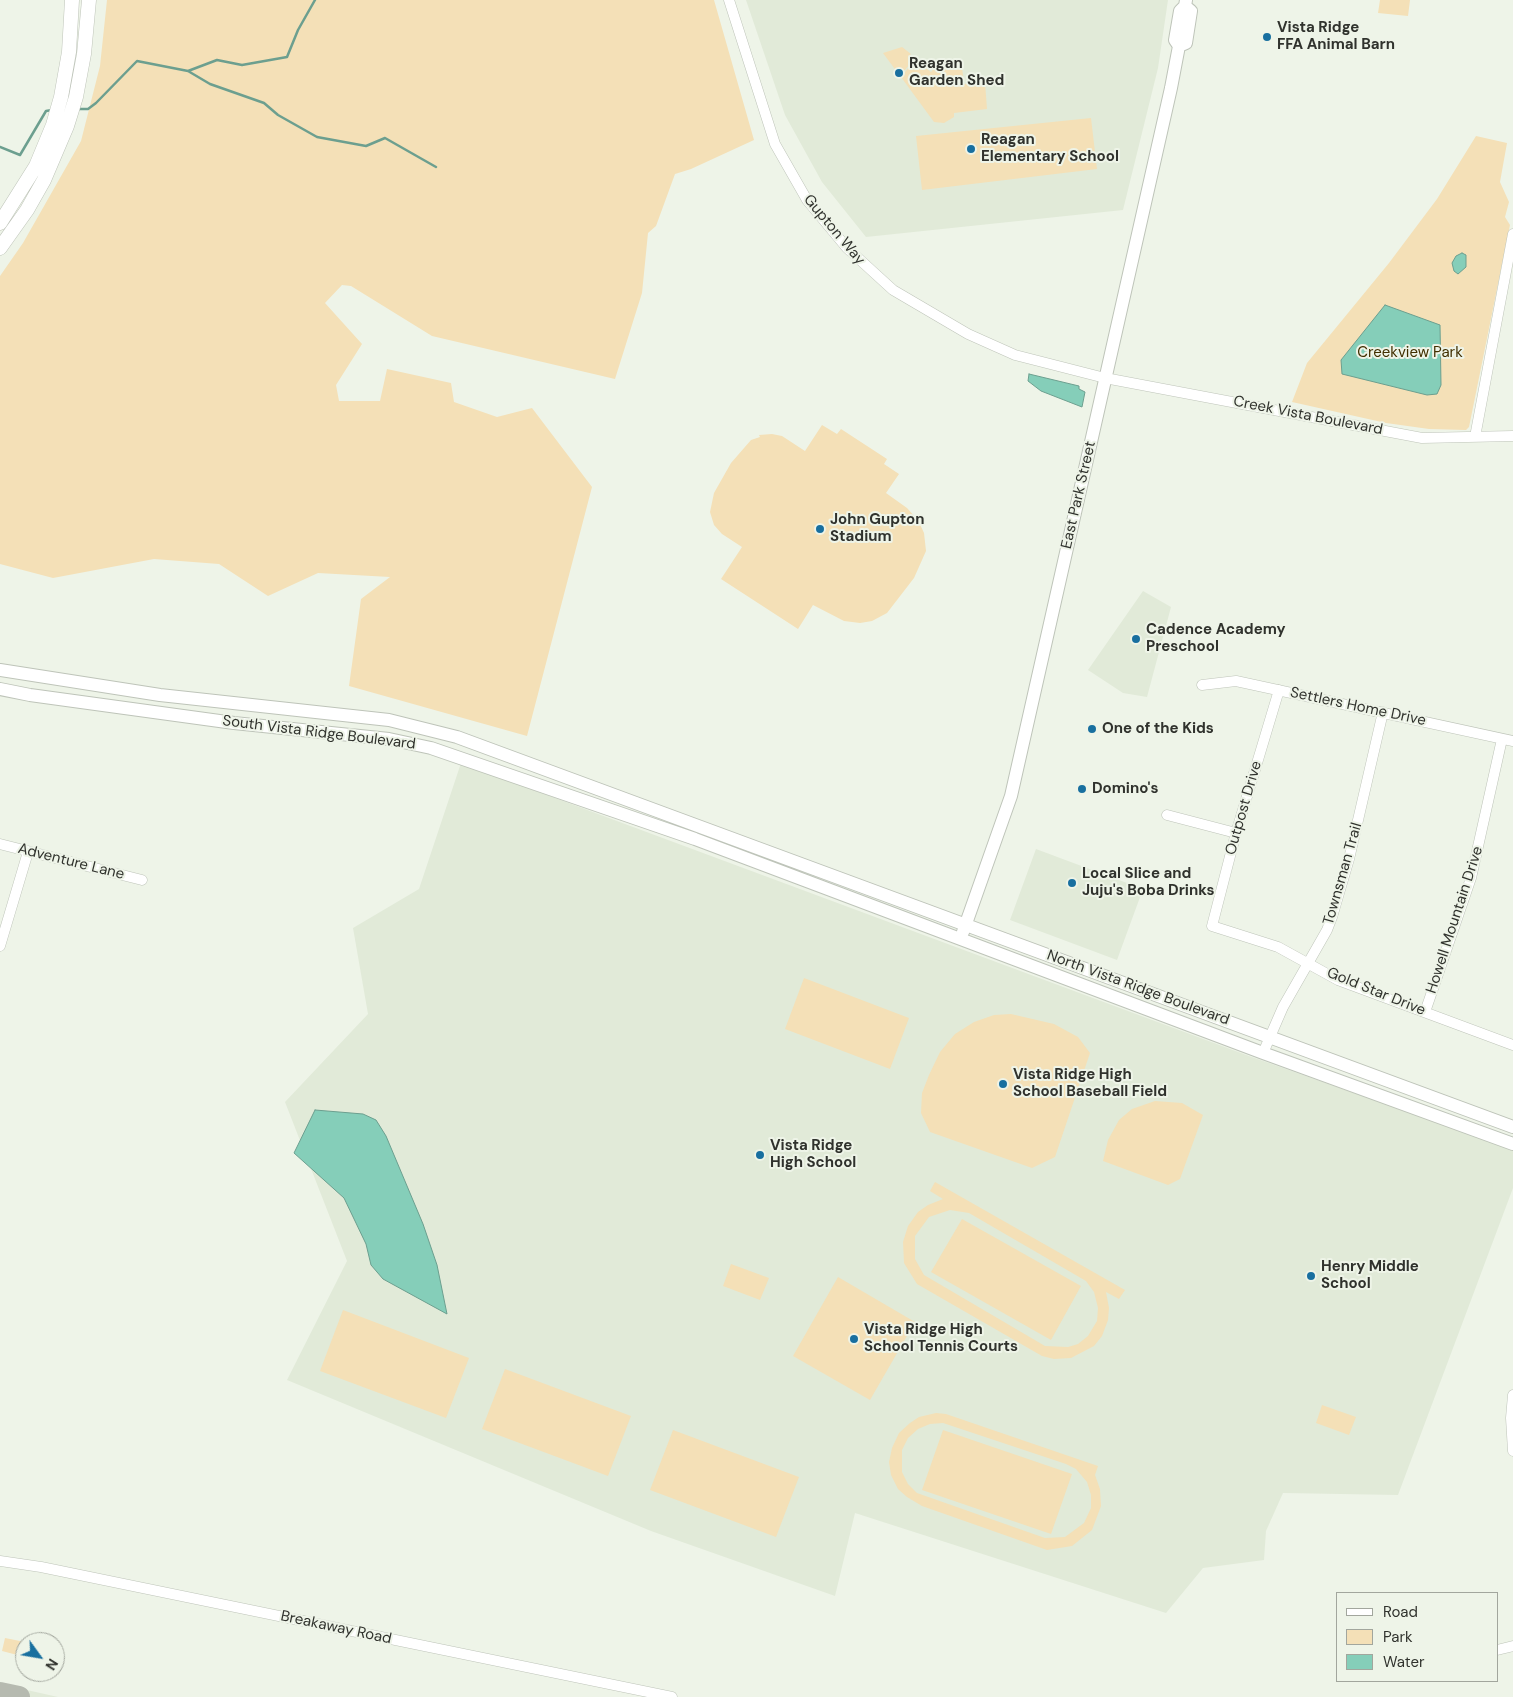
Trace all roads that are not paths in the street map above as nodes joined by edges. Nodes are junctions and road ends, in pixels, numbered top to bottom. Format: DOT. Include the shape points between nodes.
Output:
graph roads {
  1 [pos="72,0"];
  2 [pos="90,0"];
  3 [pos="729,0"];
  4 [pos="1186,3"];
  5 [pos="0,223"];
  6 [pos="1513,234"];
  7 [pos="0,248"];
  8 [pos="1105,378"];
  9 [pos="1513,436"];
  10 [pos="1474,437"];
  11 [pos="0,670"];
  12 [pos="1202,685"];
  13 [pos="0,689"];
  14 [pos="1279,690"];
  15 [pos="1383,712"];
  16 [pos="1502,739"];
  17 [pos="1513,741"];
  18 [pos="1166,815"];
  19 [pos="1236,833"];
  20 [pos="0,844"];
  21 [pos="764,850"];
  22 [pos="28,852"];
  23 [pos="769,868"];
  24 [pos="142,880"];
  25 [pos="966,925"];
  26 [pos="1212,926"];
  27 [pos="960,939"];
  28 [pos="0,946"];
  29 [pos="1308,962"];
  30 [pos="1425,1012"];
  31 [pos="1270,1037"];
  32 [pos="1513,1044"];
  33 [pos="1263,1053"];
  34 [pos="1512,1125"];
  35 [pos="1510,1142"];
  36 [pos="1513,1395"];
  37 [pos="1513,1451"];
  38 [pos="0,1561"];
  39 [pos="1513,1646"];
  40 [pos="1498,1650"];
  41 [pos="672,1697"];
  1 -- 5 [label="main road" via="69,52 53,125 36,166"];
  2 -- 7 [label="main road" via="79,83 66,126 37,191"];
  3 -- 8 [label="street, Gupton Way" via="775,144 807,200 846,248 893,290 968,334 1014,355"];
  4 -- 8 [label="street, East Park Street" via="1180,11 1175,40 1178,46"];
  6 -- 10 [label="street"];
  8 -- 10 [label="street, Creek Vista Boulevard" via="1422,438"];
  8 -- 25 [label="street, East Park Street" via="1011,796"];
  9 -- 10 [label="street, Creek Vista Boulevard"];
  11 -- 21 [label="street, South Vista Ridge Boulevard" via="160,695 389,720 432,729"];
  12 -- 14 [label="street, Settlers Home Drive" via="1236,681"];
  13 -- 23 [label="street, South Vista Ridge Boulevard" via="234,723 389,739 431,748"];
  14 -- 15 [label="street, Settlers Home Drive"];
  14 -- 19 [label="street, Outpost Drive"];
  15 -- 16 [label="street, Settlers Home Drive"];
  15 -- 29 [label="street, Townsman Trail" via="1350,859 1327,930"];
  16 -- 17 [label="street, Settlers Home Drive"];
  16 -- 30 [label="street, Howell Mountain Drive" via="1471,878"];
  18 -- 19 [label="street"];
  19 -- 26 [label="street, Outpost Drive"];
  20 -- 22 [label="street, Adventure Lane"];
  21 -- 25 [label="street, North Vista Ridge Boulevard"];
  22 -- 24 [label="street, Adventure Lane"];
  22 -- 28 [label="street"];
  23 -- 27 [label="street, North Vista Ridge Boulevard"];
  25 -- 27 [label="street, East Park Street"];
  25 -- 31 [label="street, North Vista Ridge Boulevard"];
  26 -- 29 [label="street, Gold Star Drive" via="1278,947"];
  27 -- 33 [label="street, North Vista Ridge Boulevard"];
  29 -- 30 [label="street, Gold Star Drive" via="1338,980"];
  29 -- 31 [label="street, Townsman Trail"];
  30 -- 32 [label="street, Gold Star Drive"];
  31 -- 33 [label="street, Townsman Trail"];
  31 -- 34 [label="street, North Vista Ridge Boulevard"];
  33 -- 35 [label="street, North Vista Ridge Boulevard"];
  34 -- 35 [label="street"];
  36 -- 37 [label="street"];
  38 -- 41 [label="street, Breakaway Road"];
  39 -- 40 [label="street"];
}
